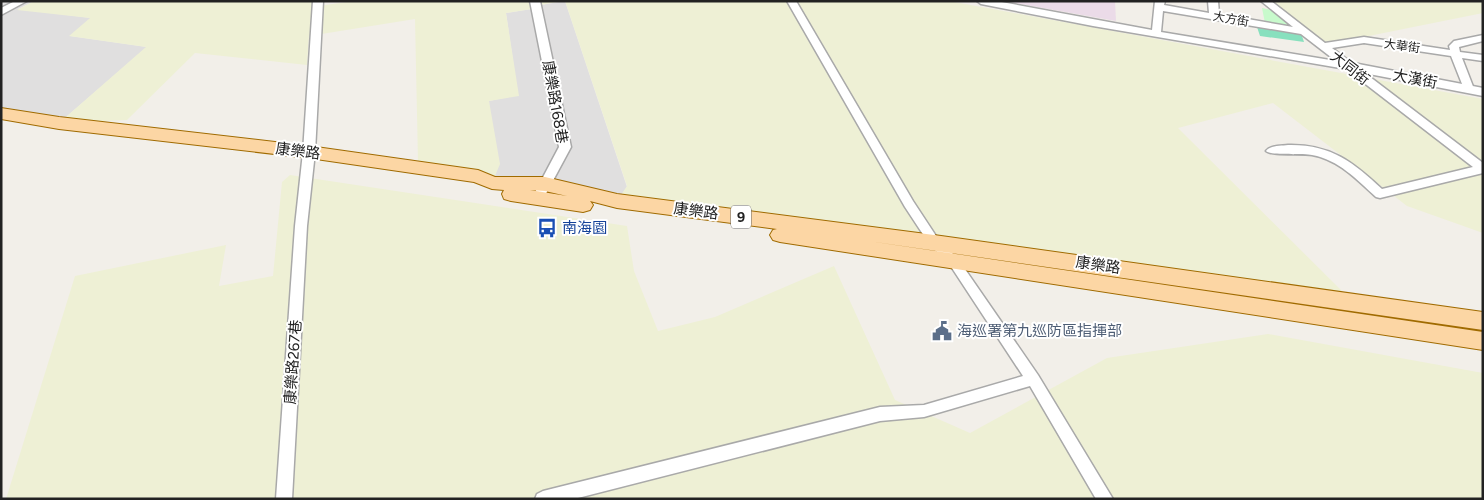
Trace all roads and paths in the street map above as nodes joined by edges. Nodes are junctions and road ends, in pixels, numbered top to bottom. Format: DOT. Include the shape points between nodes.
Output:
graph roads {
  1 [pos="23,1"];
  2 [pos="318,1"];
  3 [pos="535,1"];
  4 [pos="791,1"];
  5 [pos="981,1"];
  6 [pos="1213,1"];
  7 [pos="1265,1"];
  8 [pos="1160,4"];
  9 [pos="1,12"];
  10 [pos="1214,16"];
  11 [pos="1302,31"];
  12 [pos="1156,34"];
  13 [pos="1483,38"];
  14 [pos="1322,46"];
  15 [pos="1455,53"];
  16 [pos="1483,58"];
  17 [pos="1348,66"];
  18 [pos="1476,90"];
  19 [pos="1,113"];
  20 [pos="1,122"];
  21 [pos="1272,151"];
  22 [pos="308,158"];
  23 [pos="1483,169"];
  24 [pos="542,191"];
  25 [pos="934,242"];
  26 [pos="954,262"];
  27 [pos="1372,314"];
  28 [pos="1483,321"];
  29 [pos="1483,341"];
  30 [pos="1033,379"];
  31 [pos="284,499"];
  32 [pos="543,499"];
  33 [pos="1105,499"];
  1 -- 9 [label="street"];
  2 -- 22 [label="street, 康樂路267巷"];
  3 -- 24 [label="street, 康樂路168巷" via="566,147"];
  4 -- 25 [label="street"];
  5 -- 12 [label="street"];
  6 -- 10 [label="street"];
  7 -- 11 [label="street, 大同街"];
  8 -- 10 [label="street, 大方街"];
  8 -- 12 [label="street"];
  10 -- 11 [label="street, 大方街"];
  11 -- 14 [label="street, 大同街"];
  12 -- 17 [label="street"];
  13 -- 15 [label="street" via="1457,43"];
  14 -- 15 [label="street, 大華街" via="1364,40"];
  14 -- 17 [label="street, 大同街"];
  15 -- 16 [label="street, 大華街"];
  15 -- 18 [label="street"];
  17 -- 18 [label="street, 大漢街"];
  17 -- 23 [label="street, 大同街"];
  19 -- 22 [label="main road, 康樂路 / 9"];
  20 -- 22 [label="main road, 康樂路 / 9"];
  21 -- 23 [label="street" via="1286,148 1312,150 1347,165 1380,194"];
  22 -- 24 [label="main road, 康樂路 / 9"];
  22 -- 31 [label="street, 康樂路267巷"];
  24 -- 25 [label="main road, 康樂路 / 9"];
  24 -- 26 [label="main road, 康樂路 / 9"];
  25 -- 26 [label="street"];
  25 -- 27 [label="main road, 康樂路 / 9"];
  26 -- 27 [label="main road, 康樂路 / 9"];
  26 -- 30 [label="street"];
  27 -- 28 [label="main road, 康樂路 / 9"];
  27 -- 29 [label="main road, 康樂路 / 9"];
  30 -- 32 [label="street" via="924,411 880,414"];
  30 -- 33 [label="street"];
}
